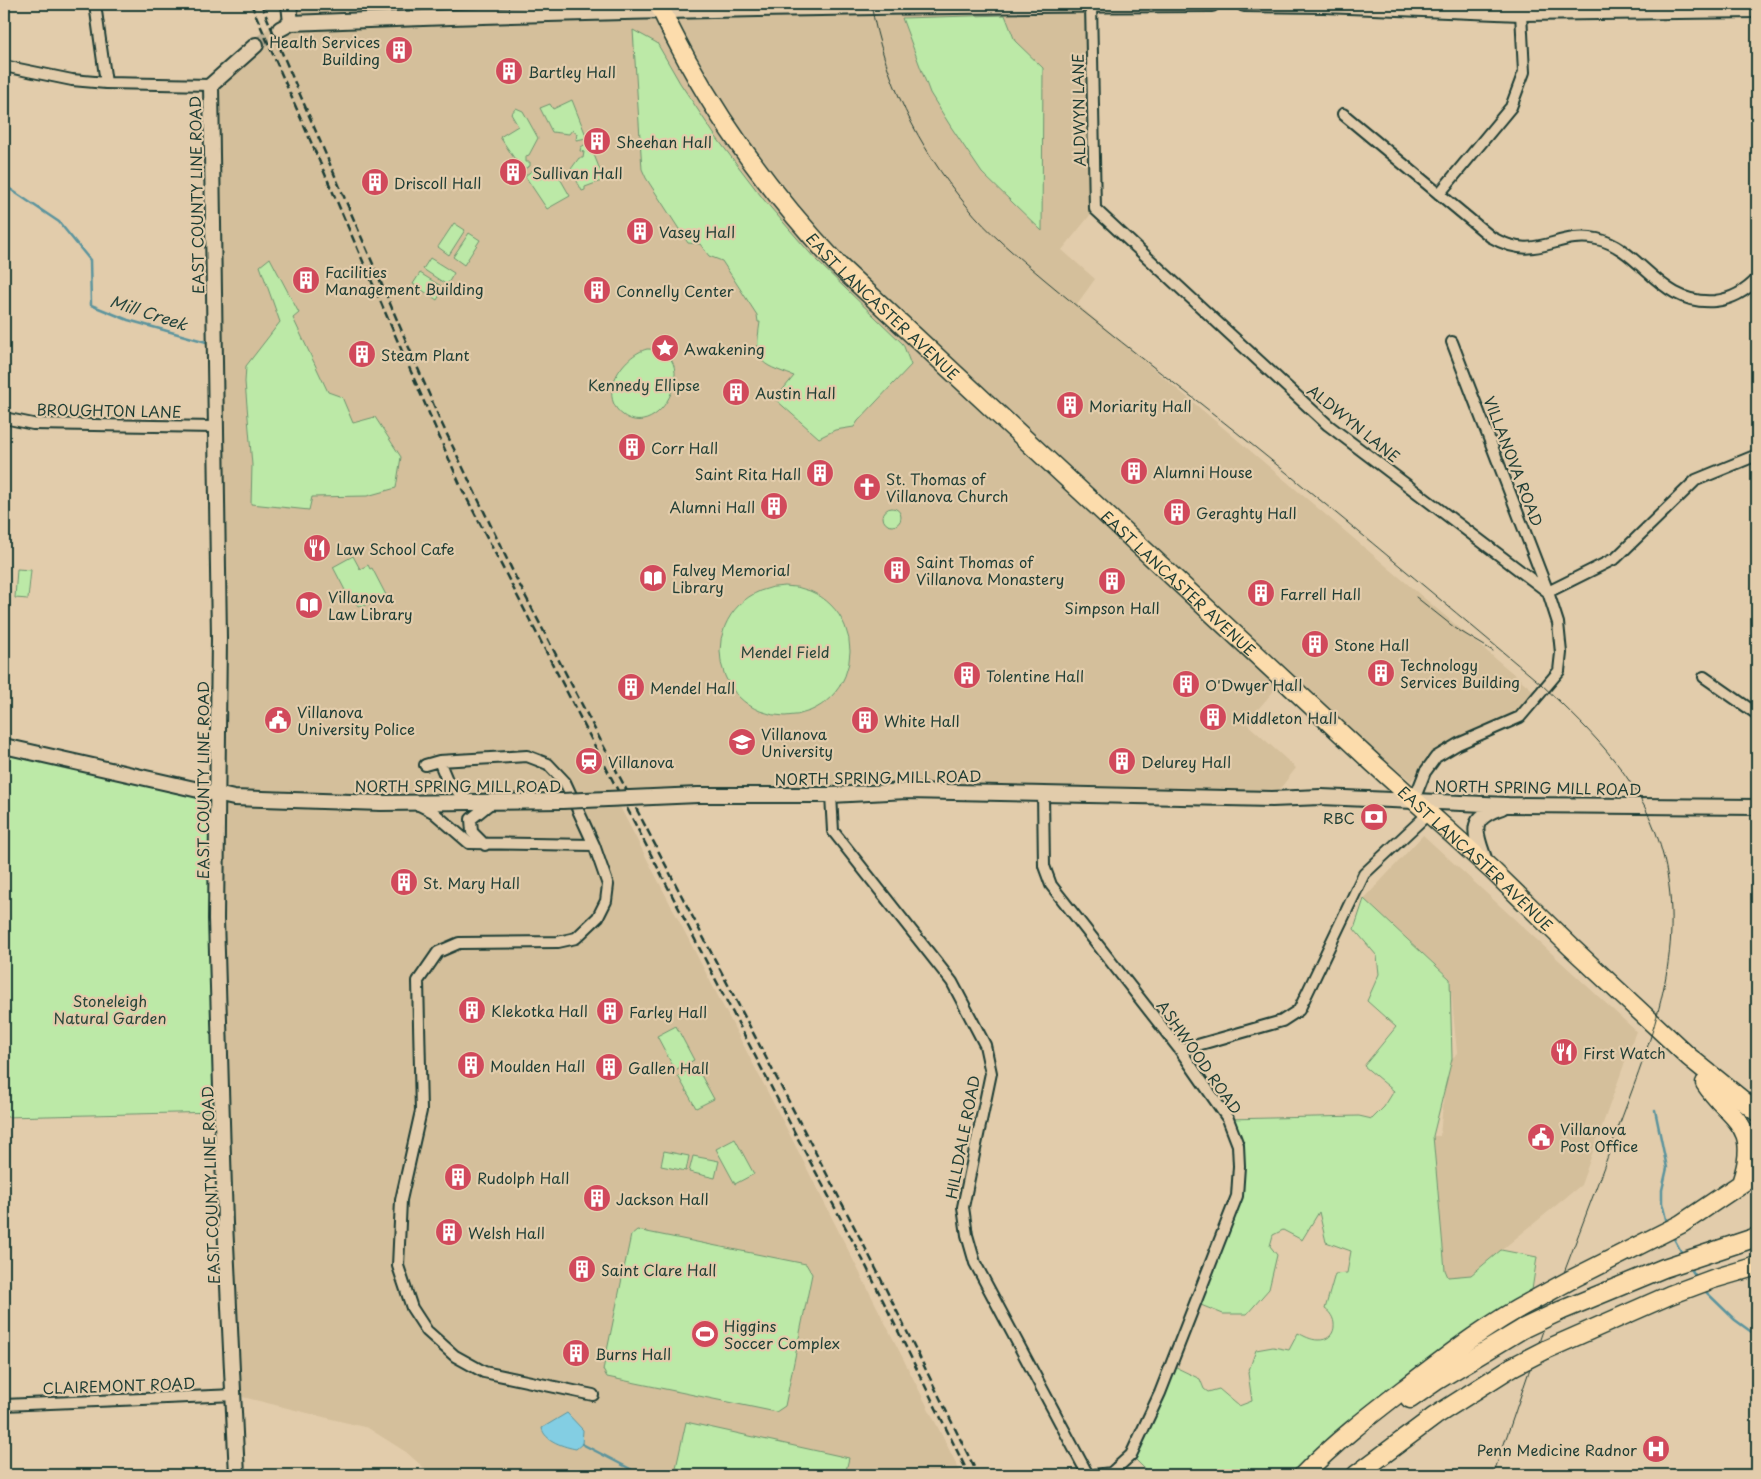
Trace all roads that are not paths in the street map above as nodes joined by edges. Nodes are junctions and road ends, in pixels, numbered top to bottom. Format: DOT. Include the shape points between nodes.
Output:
graph roads {
  1 [pos="95,4"];
  2 [pos="289,4"];
  3 [pos="1091,4"];
  4 [pos="1212,4"];
  5 [pos="1244,4"];
  6 [pos="1324,4"];
  7 [pos="660,8"];
  8 [pos="1757,10"];
  9 [pos="1521,13"];
  10 [pos="256,45"];
  11 [pos="4,66"];
  12 [pos="106,83"];
  13 [pos="211,84"];
  14 [pos="1343,114"];
  15 [pos="1439,194"];
  16 [pos="1757,279"];
  17 [pos="1452,342"];
  18 [pos="4,418"];
  19 [pos="215,427"];
  20 [pos="1757,455"];
  21 [pos="1548,592"];
  22 [pos="1704,678"];
  23 [pos="1757,714"];
  24 [pos="4,746"];
  25 [pos="439,761"];
  26 [pos="425,765"];
  27 [pos="1043,793"];
  28 [pos="830,795"];
  29 [pos="218,796"];
  30 [pos="1414,800"];
  31 [pos="468,802"];
  32 [pos="492,802"];
  33 [pos="409,803"];
  34 [pos="1508,805"];
  35 [pos="1757,807"];
  36 [pos="1429,813"];
  37 [pos="485,845"];
  38 [pos="594,846"];
  39 [pos="1486,864"];
  40 [pos="1180,1050"];
  41 [pos="1689,1057"];
  42 [pos="1757,1112"];
  43 [pos="1757,1173"];
  44 [pos="1737,1186"];
  45 [pos="1757,1237"];
  46 [pos="1757,1266"];
  47 [pos="1757,1276"];
  48 [pos="1709,1281"];
  49 [pos="593,1395"];
  50 [pos="235,1396"];
  51 [pos="4,1405"];
  52 [pos="237,1475"];
  53 [pos="1088,1475"];
  54 [pos="1094,1475"];
  55 [pos="1303,1475"];
  56 [pos="1308,1475"];
  57 [pos="1356,1475"];
  1 -- 12 [label="street"];
  2 -- 7 [label="street" via="286,26"];
  3 -- 4 [label="street"];
  3 -- 7 [label="street"];
  3 -- 21 [label="street, ALDWYN LANE" via="1095,209 1328,425"];
  5 -- 6 [label="street"];
  6 -- 9 [label="street"];
  7 -- 30 [label="highway, EAST LANCASTER AVENUE" via="704,90 748,159 838,265"];
  8 -- 9 [label="street"];
  9 -- 15 [label="street" via="1524,72 1511,107"];
  10 -- 13 [label="street"];
  11 -- 12 [label="street" via="72,80"];
  12 -- 13 [label="street"];
  13 -- 19 [label="street, EAST COUNTY LINE ROAD"];
  14 -- 15 [label="street"];
  15 -- 16 [label="street" via="1500,242 1527,249 1579,238 1597,239 1619,249 1668,289 1691,300 1712,301 1733,296"];
  17 -- 21 [label="street, VILLANOVA ROAD"];
  18 -- 19 [label="street, BROUGHTON LANE" via="32,424"];
  19 -- 29 [label="street, EAST COUNTY LINE ROAD"];
  20 -- 21 [label="street" via="1696,480 1616,558"];
  21 -- 30 [label="street" via="1558,623 1559,671 1520,717 1436,757 1425,772"];
  22 -- 23 [label="street"];
  24 -- 29 [label="street, NORTH SPRING MILL ROAD"];
  25 -- 26 [label="street"];
  25 -- 31 [label="street" via="447,780"];
  25 -- 38 [label="street" via="527,756 548,764 566,782"];
  27 -- 28 [label="street, NORTH SPRING MILL ROAD" via="907,791"];
  27 -- 30 [label="street, NORTH SPRING MILL ROAD"];
  27 -- 40 [label="street, ASHWOOD ROAD" via="1044,866 1051,885"];
  28 -- 32 [label="street, NORTH SPRING MILL ROAD, bridge" via="698,795"];
  28 -- 53 [label="street, HILLDALE ROAD" via="833,831 952,982 986,1045 991,1073 963,1207 967,1235 975,1262"];
  29 -- 33 [label="street, NORTH SPRING MILL ROAD"];
  29 -- 50 [label="street, EAST COUNTY LINE ROAD" via="216,919"];
  30 -- 34 [label="street, NORTH SPRING MILL ROAD"];
  30 -- 36 [label="highway, EAST LANCASTER AVENUE"];
  31 -- 32 [label="street, NORTH SPRING MILL ROAD"];
  31 -- 33 [label="street, NORTH SPRING MILL ROAD"];
  32 -- 37 [label="street" via="471,819 472,832"];
  33 -- 37 [label="street" via="433,812 469,843"];
  34 -- 35 [label="street, NORTH SPRING MILL ROAD"];
  34 -- 39 [label="street" via="1483,814 1477,826"];
  36 -- 39 [label="highway, EAST LANCASTER AVENUE"];
  36 -- 40 [label="street" via="1364,874 1299,1010 1282,1021"];
  37 -- 38 [label="street"];
  38 -- 49 [label="street" via="608,885 606,901 598,918 576,938 558,942 459,943 438,952 418,981 421,1111 401,1200 398,1266 412,1308 427,1331 455,1356 484,1372"];
  39 -- 41 [label="highway, EAST LANCASTER AVENUE"];
  40 -- 54 [label="street, ASHWOOD ROAD" via="1228,1119 1238,1145 1237,1196 1160,1393 1130,1455 1110,1473"];
  41 -- 42 [label="highway, EAST LANCASTER AVENUE"];
  41 -- 44 [label="highway" via="1708,1088 1748,1122 1754,1132 1754,1161"];
  43 -- 44 [label="highway"];
  44 -- 55 [label="highway, bridge" via="1681,1224 1488,1325 1351,1431"];
  45 -- 56 [label="highway, bridge" via="1664,1268 1524,1328 1436,1381"];
  46 -- 48 [label="highway"];
  47 -- 48 [label="highway"];
  48 -- 57 [label="highway, bridge" via="1670,1295 1512,1367 1435,1416"];
  50 -- 51 [label="street, CLAIREMONT ROAD"];
  50 -- 52 [label="street, EAST COUNTY LINE ROAD"];
}
